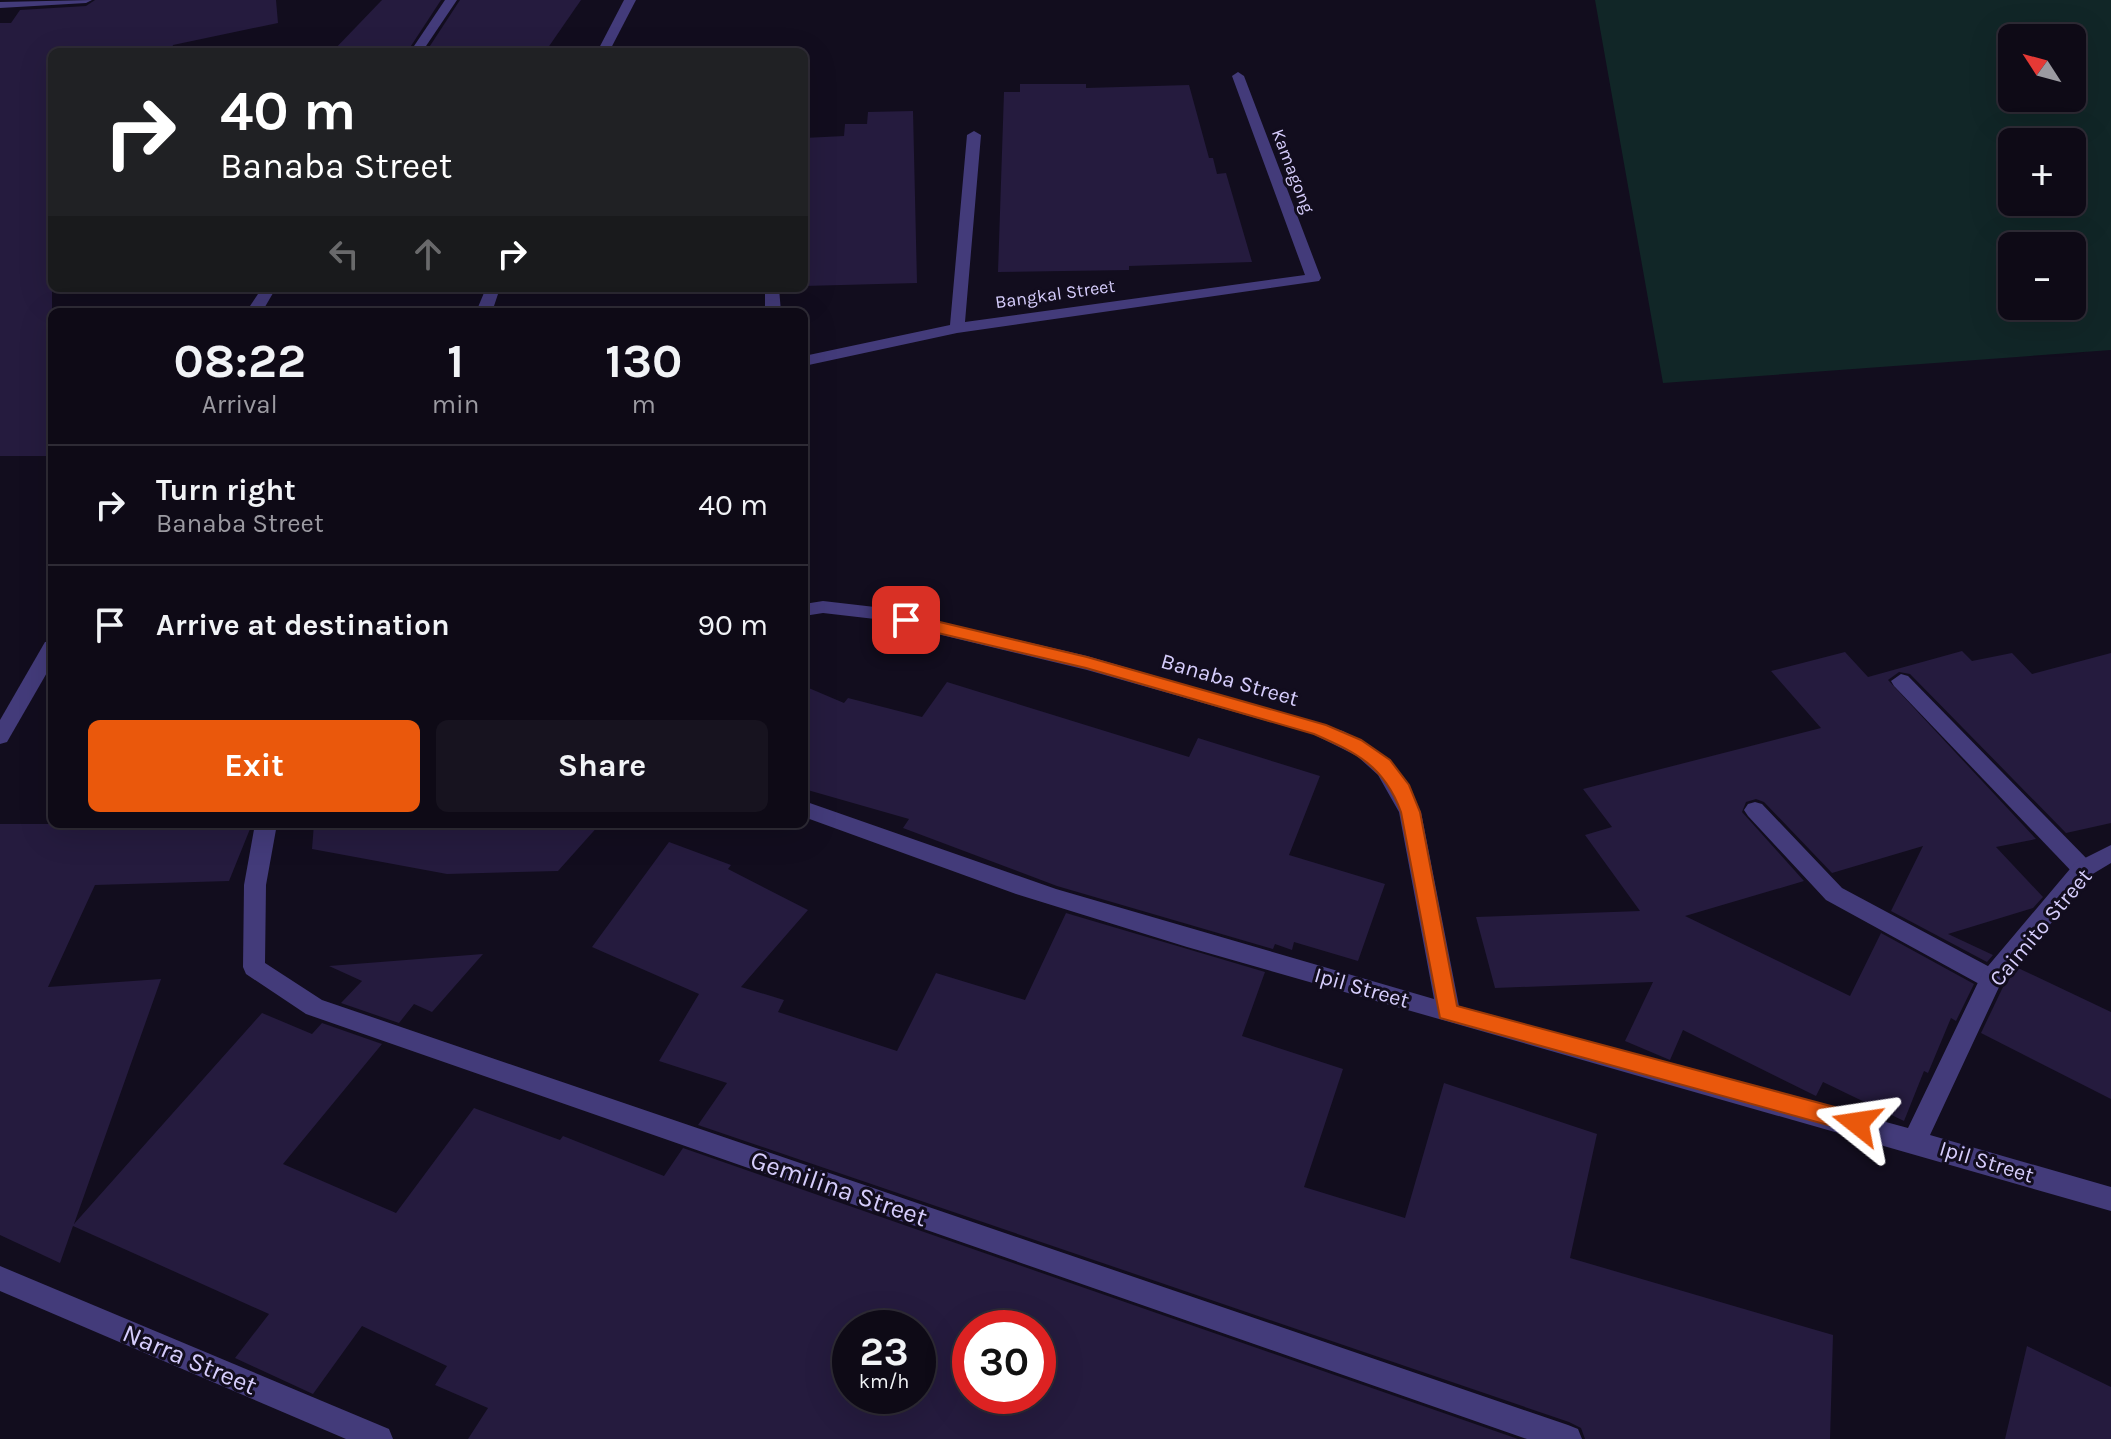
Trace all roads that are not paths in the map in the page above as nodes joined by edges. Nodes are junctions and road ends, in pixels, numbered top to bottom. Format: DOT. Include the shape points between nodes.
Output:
graph roads {
  1 [pos="86,0"];
  2 [pos="451,0"];
  3 [pos="630,0"];
  4 [pos="0,5"];
  5 [pos="419,48"];
  6 [pos="605,48"];
  7 [pos="1238,76"];
  8 [pos="974,135"];
  9 [pos="1314,278"];
  10 [pos="957,328"];
  11 [pos="808,360"];
  12 [pos="808,609"];
  13 [pos="45,672"];
  14 [pos="1901,681"];
  15 [pos="0,737"];
  16 [pos="808,810"];
  17 [pos="1755,810"];
  18 [pos="265,828"];
  19 [pos="2111,853"];
  20 [pos="2083,869"];
  21 [pos="1991,979"];
  22 [pos="1448,1012"];
  23 [pos="1915,1139"];
  24 [pos="2111,1199"];
  25 [pos="0,1278"];
  26 [pos="379,1439"];
  27 [pos="1568,1439"];
  1 -- 4 [label="street"];
  2 -- 5 [label="street"];
  3 -- 6 [label="street"];
  7 -- 9 [label="street, Kamagong"];
  8 -- 10 [label="street"];
  9 -- 10 [label="street, Bangkal Street"];
  10 -- 11 [label="street, Bangkal Street"];
  12 -- 22 [label="street, Banaba Street" via="852,608 1087,663 1320,729 1355,744 1400,785 1410,812"];
  13 -- 15 [label="street"];
  14 -- 20 [label="street"];
  16 -- 22 [label="street, Ipil Street" via="1056,898"];
  17 -- 21 [label="street" via="1834,894"];
  18 -- 27 [label="street, Gemilina Street" via="255,885 254,967 314,1007"];
  19 -- 20 [label="street, Caimito Street"];
  20 -- 21 [label="street, Caimito Street"];
  21 -- 23 [label="street, Caimito Street"];
  22 -- 23 [label="street, Ipil Street"];
  23 -- 24 [label="street, Ipil Street"];
  25 -- 26 [label="street, Narra Street"];
}
